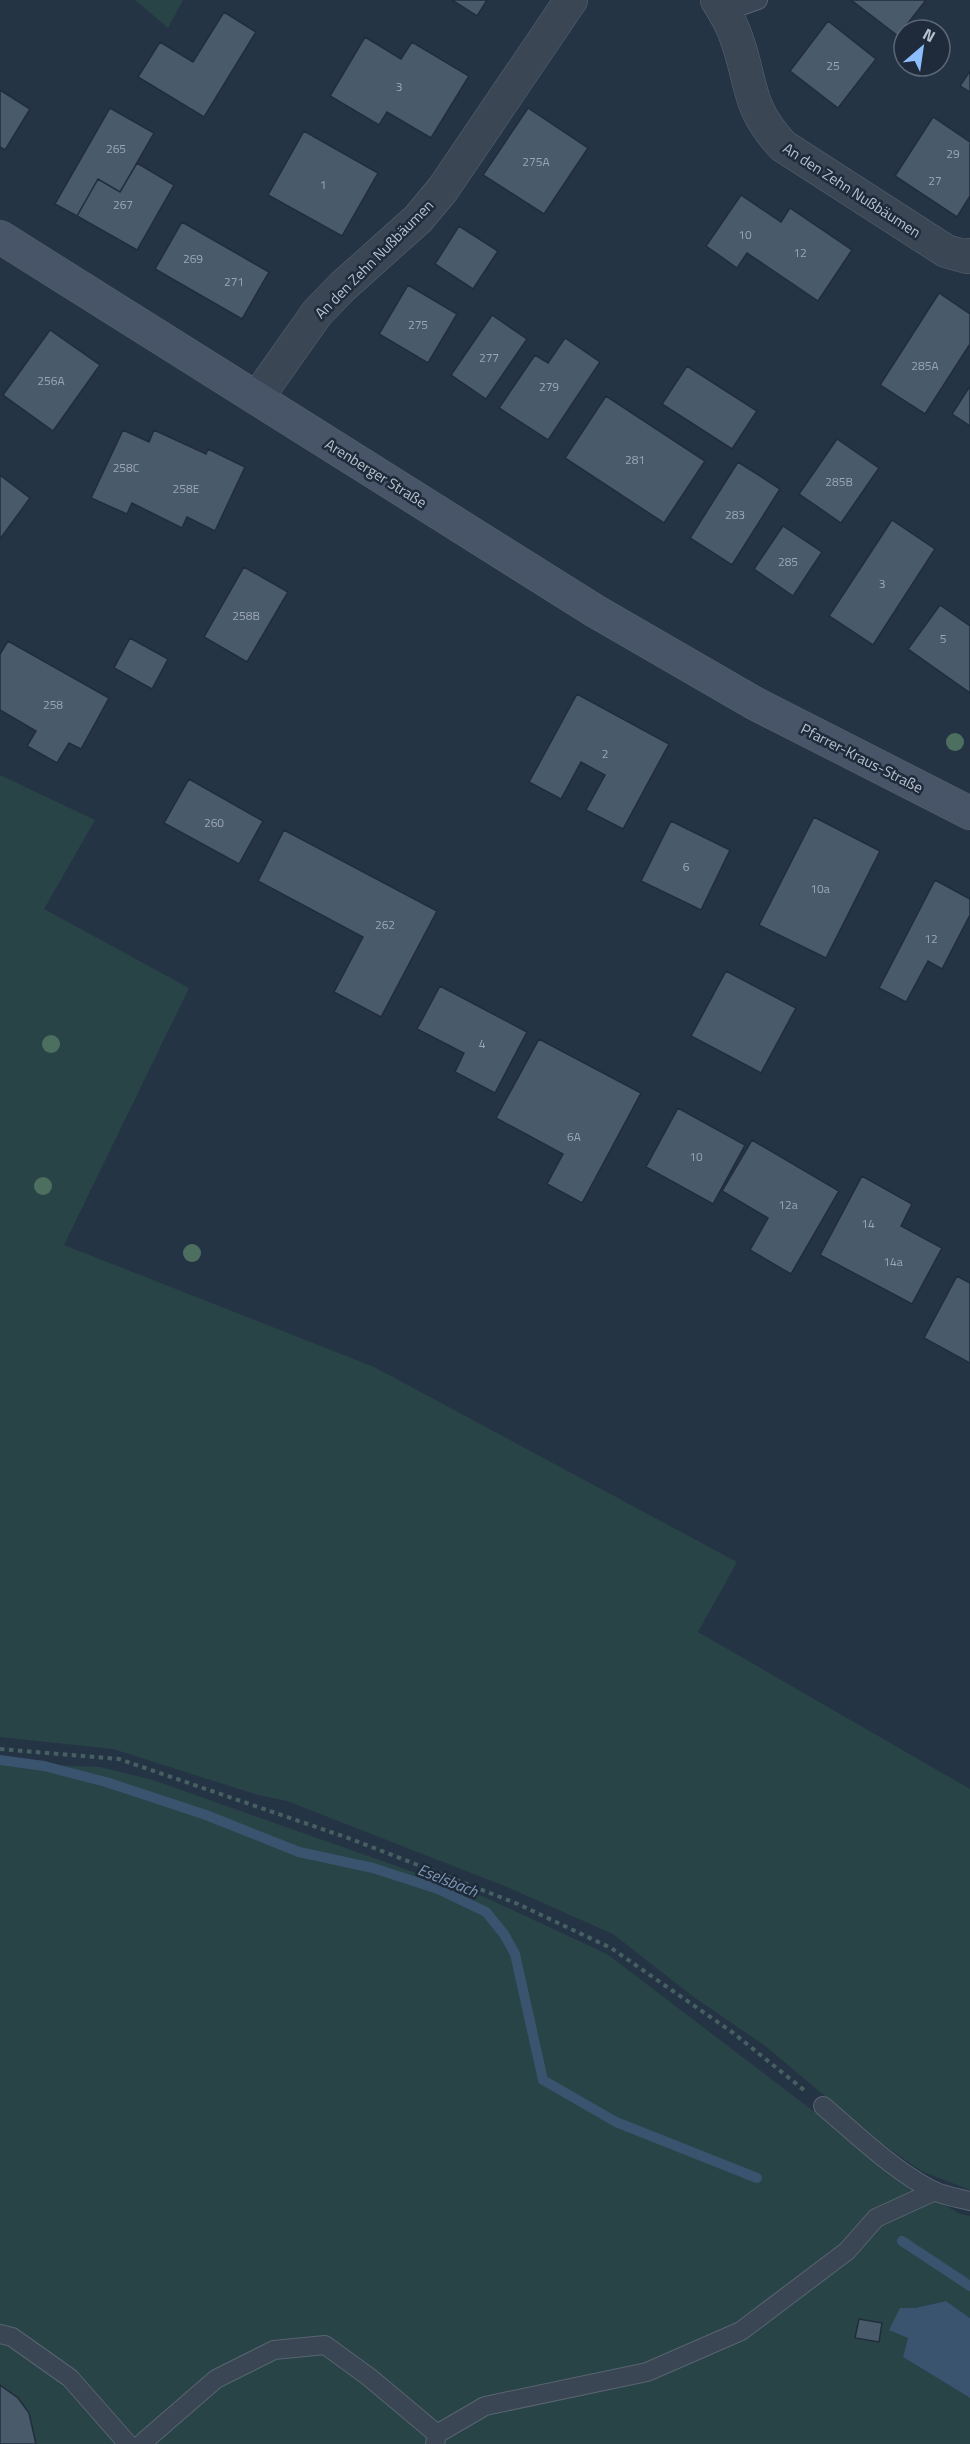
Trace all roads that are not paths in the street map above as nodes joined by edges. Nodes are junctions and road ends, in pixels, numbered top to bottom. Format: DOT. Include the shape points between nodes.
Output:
graph roads {
  1 [pos="571,0"];
  2 [pos="758,0"];
  3 [pos="720,6"];
  4 [pos="0,237"];
  5 [pos="970,255"];
  6 [pos="257,398"];
  7 [pos="754,704"];
  8 [pos="970,813"];
  9 [pos="823,2106"];
  10 [pos="935,2191"];
  11 [pos="970,2201"];
  12 [pos="0,2334"];
  13 [pos="436,2439"];
  14 [pos="128,2444"];
  15 [pos="141,2444"];
  1 -- 6 [label="street, An den Zehn Nußbäumen" via="443,189 418,219 317,313"];
  2 -- 3 [label="lane"];
  3 -- 5 [label="street, An den Zehn Nußbäumen" via="736,37 757,110 767,129 783,146 946,251"];
  4 -- 6 [label="street, Arenberger Straße"];
  6 -- 7 [label="street, Arenberger Straße" via="595,611"];
  7 -- 8 [label="street, Pfarrer-Kraus-Straße"];
  9 -- 10 [label="lane" via="866,2143"];
  10 -- 11 [label="lane"];
  10 -- 13 [label="lane" via="876,2218 847,2251 741,2331 647,2372 485,2406"];
  12 -- 14 [label="lane" via="12,2337 70,2378"];
  13 -- 15 [label="lane" via="369,2377 325,2345 274,2350 216,2379"];
}
